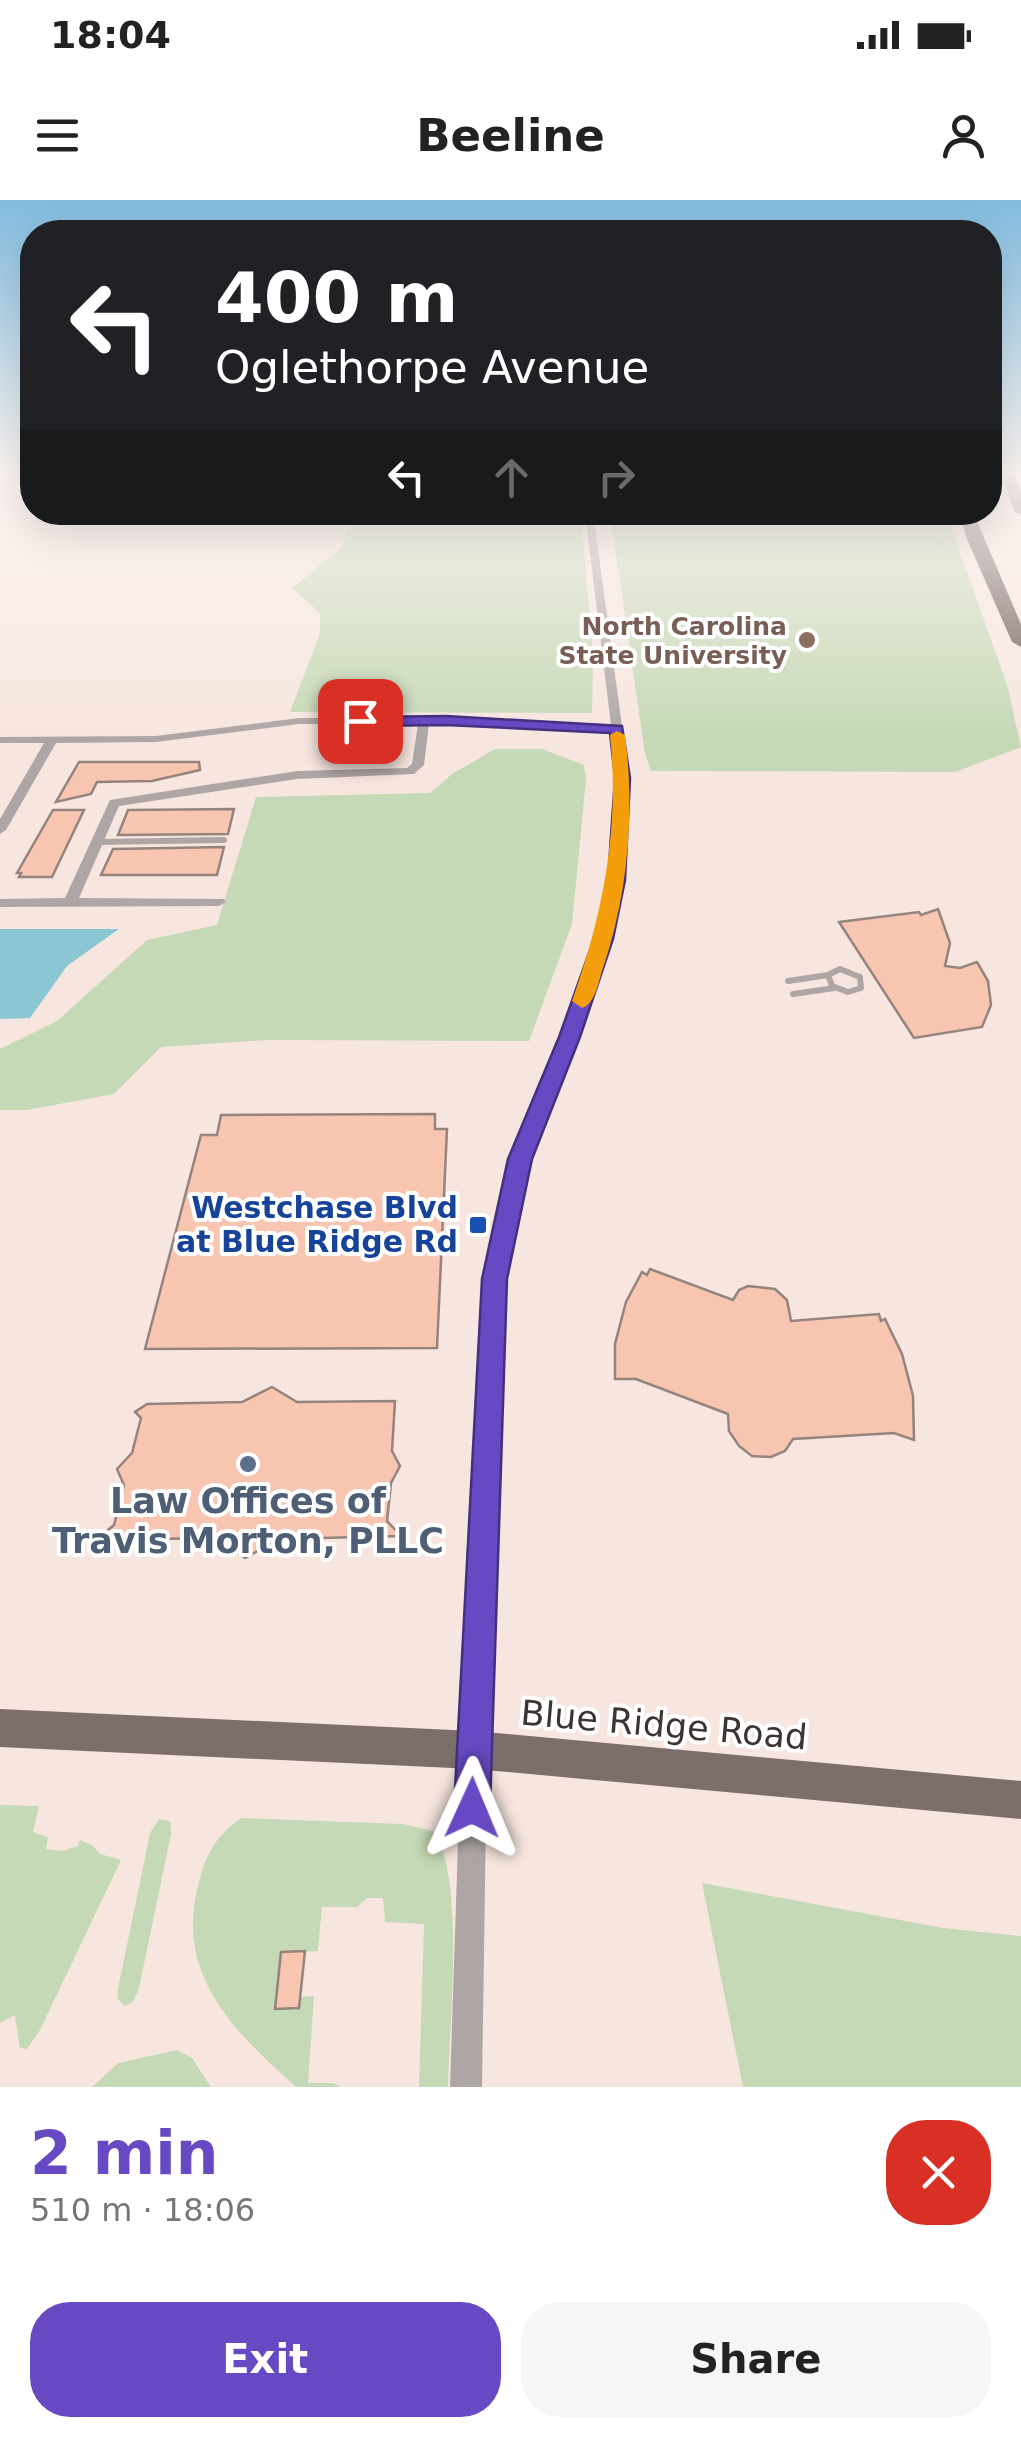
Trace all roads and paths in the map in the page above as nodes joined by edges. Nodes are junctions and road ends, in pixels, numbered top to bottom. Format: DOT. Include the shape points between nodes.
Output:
graph roads {
  1 [pos="594,560"];
  2 [pos="985,560"];
  3 [pos="1009,619"];
  4 [pos="1021,642"];
  5 [pos="1021,655"];
  6 [pos="424,721"];
  7 [pos="616,729"];
  8 [pos="0,740"];
  9 [pos="52,740"];
  10 [pos="0,830"];
  11 [pos="224,840"];
  12 [pos="96,842"];
  13 [pos="70,902"];
  14 [pos="220,902"];
  15 [pos="0,903"];
  16 [pos="828,975"];
  17 [pos="788,981"];
  18 [pos="835,988"];
  19 [pos="793,994"];
  20 [pos="0,1728"];
  21 [pos="474,1750"];
  22 [pos="1021,1800"];
  23 [pos="466,2087"];
  1 -- 7 [label="street"];
  2 -- 3 [label="highway"];
  3 -- 4 [label="highway"];
  3 -- 5 [label="highway"];
  6 -- 7 [label="street"];
  6 -- 9 [label="street" via="270,722 156,739"];
  6 -- 12 [label="street" via="416,769 297,775 119,802"];
  7 -- 21 [label="street" via="622,778 616,880 604,939 520,1159 495,1279"];
  8 -- 9 [label="street"];
  9 -- 10 [label="street"];
  11 -- 12 [label="lane"];
  12 -- 13 [label="street"];
  13 -- 14 [label="street"];
  13 -- 15 [label="street"];
  16 -- 17 [label="lane"];
  16 -- 18 [label="lane"];
  16 -- 18 [label="lane" via="846,970 862,981 853,992"];
  18 -- 19 [label="lane"];
  20 -- 21 [label="main road, Blue Ridge Road"];
  21 -- 22 [label="main road, Blue Ridge Road"];
  21 -- 23 [label="street"];
}
